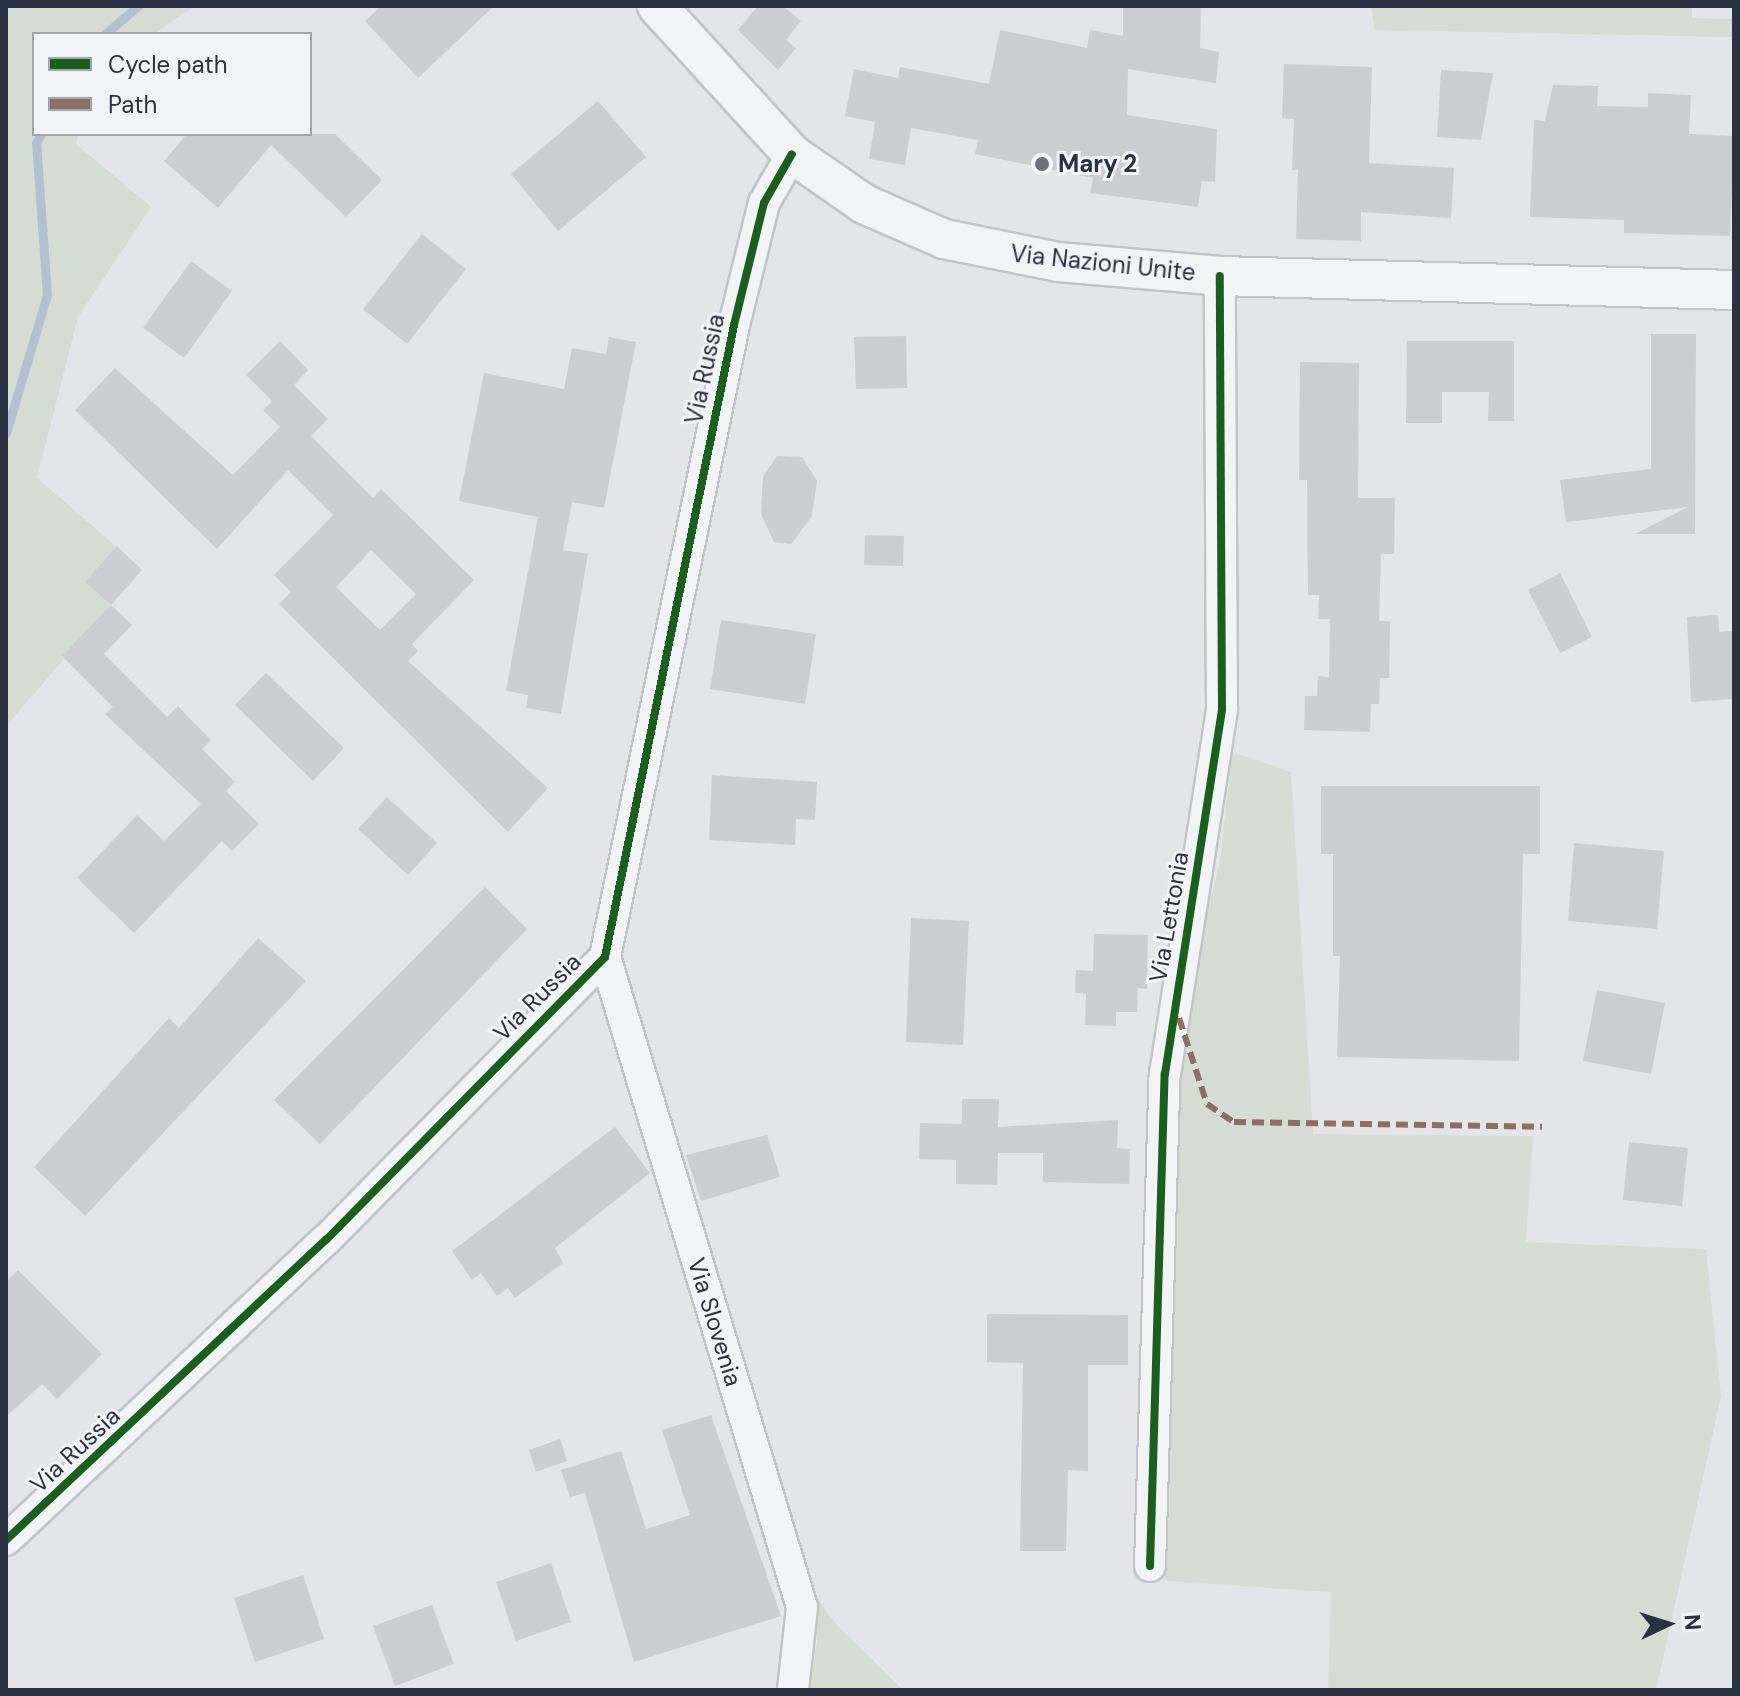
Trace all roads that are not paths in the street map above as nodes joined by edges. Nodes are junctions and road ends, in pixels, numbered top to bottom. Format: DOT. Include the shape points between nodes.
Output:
graph roads {
  1 [pos="657,6"];
  2 [pos="792,154"];
  3 [pos="1220,276"];
  4 [pos="1734,290"];
  5 [pos="605,957"];
  6 [pos="6,1540"];
  7 [pos="1150,1566"];
  8 [pos="793,1690"];
  1 -- 2 [label="street, Via Nazioni Unite"];
  2 -- 3 [label="street, Via Nazioni Unite" via="864,204 944,239 1058,262"];
  2 -- 5 [label="street, Via Russia" via="764,203 734,325"];
  3 -- 4 [label="street, Via Nazioni Unite"];
  3 -- 7 [label="street, Via Lettonia" via="1222,709 1165,1074"];
  5 -- 6 [label="street, Via Russia" via="326,1240"];
  5 -- 8 [label="street, Via Slovenia" via="802,1607"];
}
